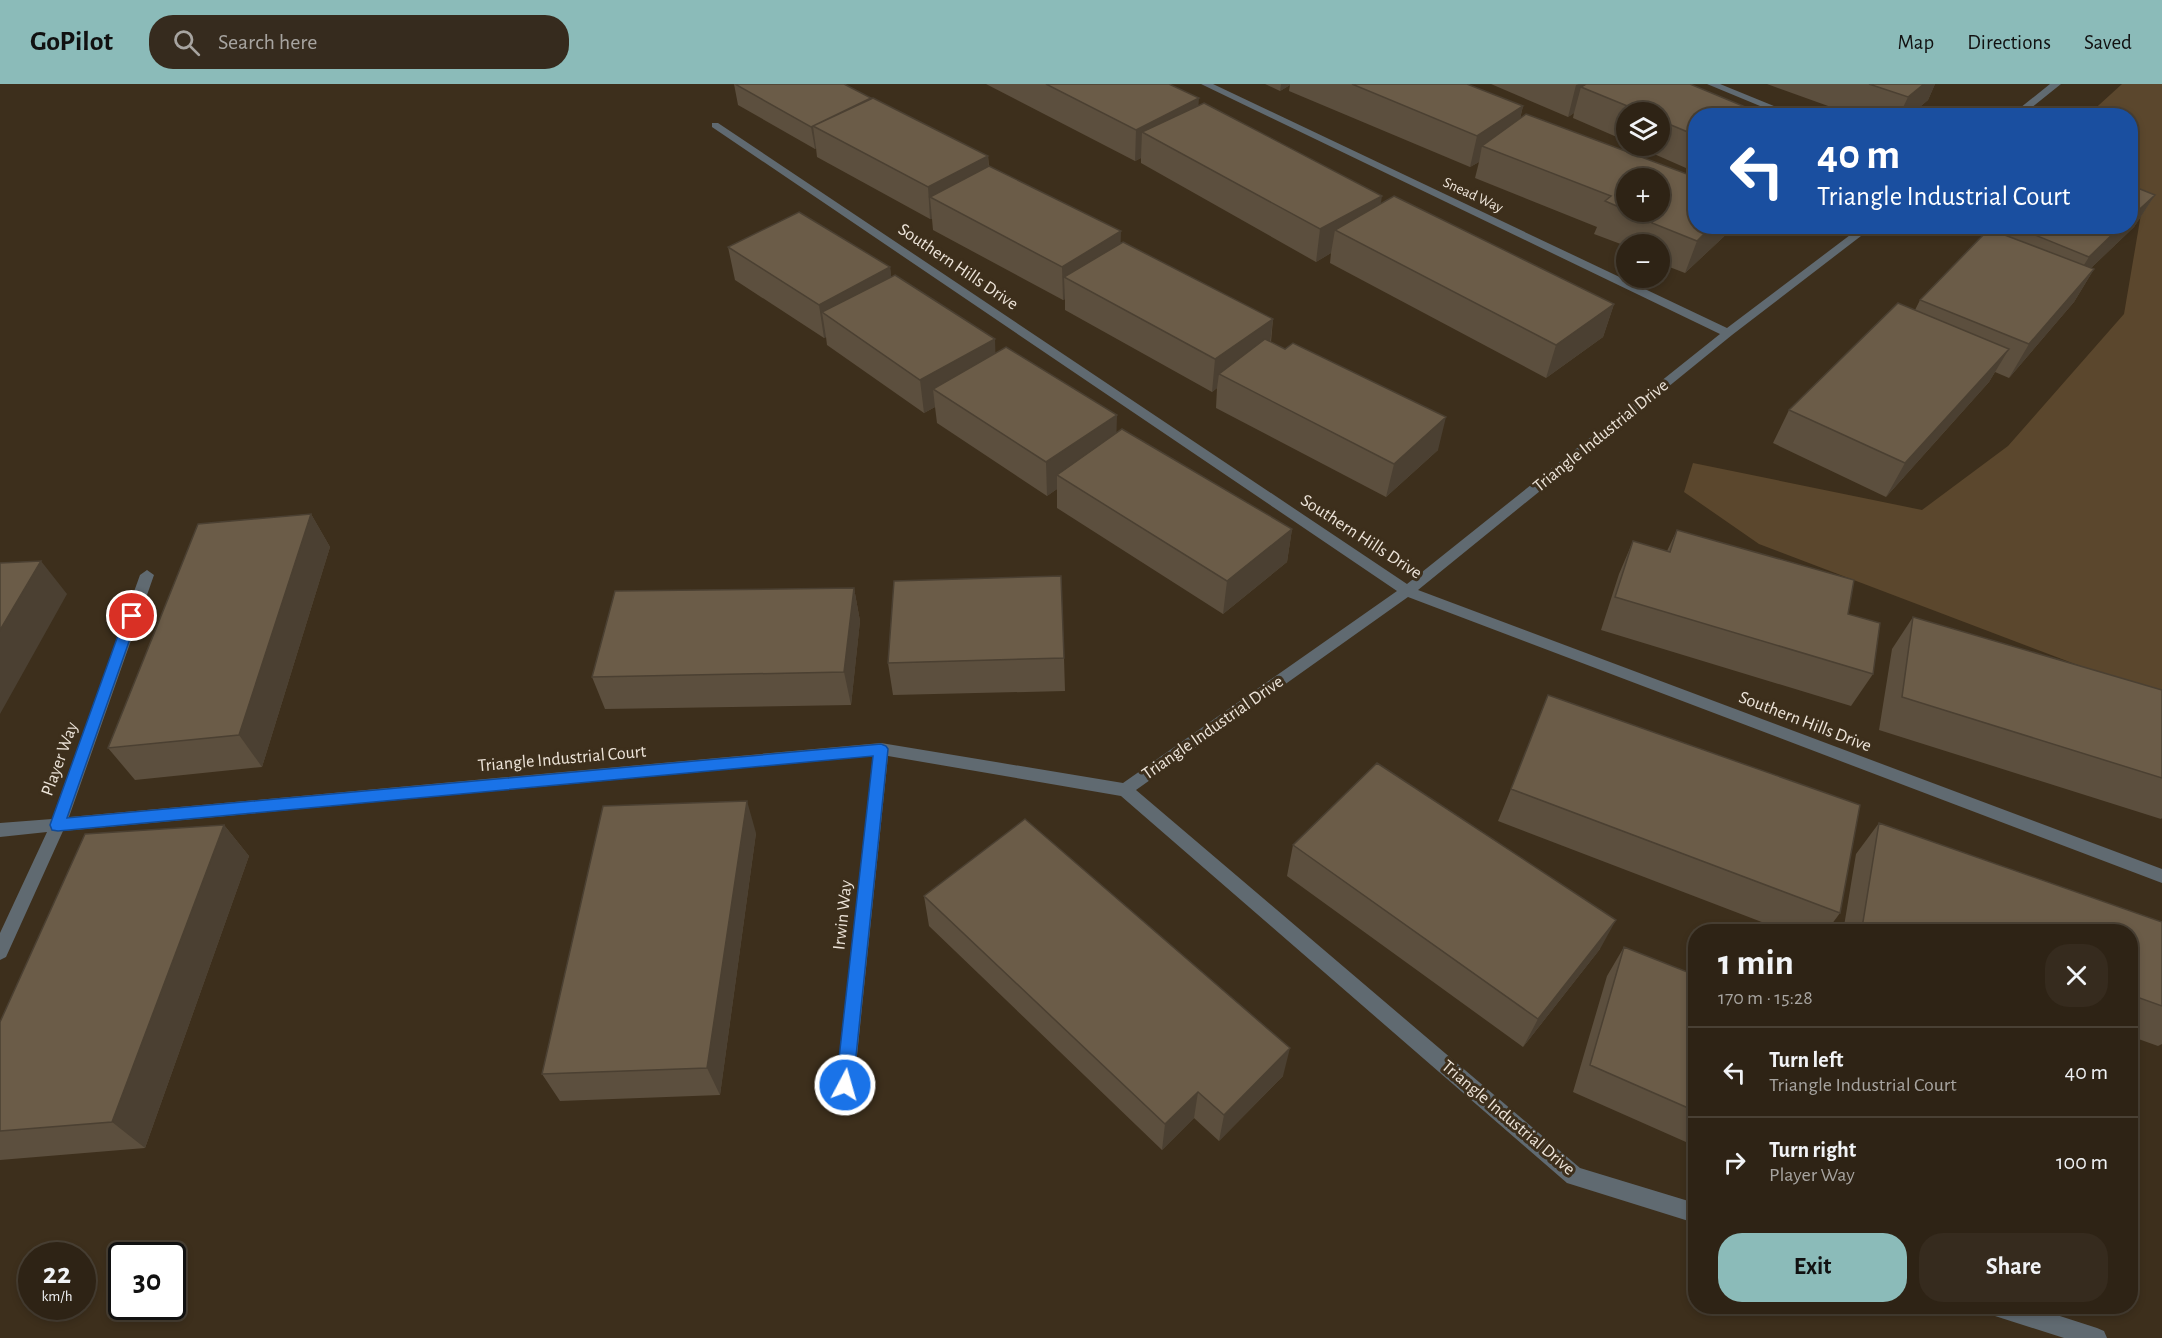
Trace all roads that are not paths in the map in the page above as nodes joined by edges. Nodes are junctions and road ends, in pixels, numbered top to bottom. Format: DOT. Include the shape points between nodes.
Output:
graph roads {
  1 [pos="1206,84"];
  2 [pos="1712,84"];
  3 [pos="2056,84"];
  4 [pos="1774,108"];
  5 [pos="2024,108"];
  6 [pos="715,124"];
  7 [pos="1858,234"];
  8 [pos="1728,333"];
  9 [pos="147,575"];
  10 [pos="1407,591"];
  11 [pos="881,749"];
  12 [pos="1125,790"];
  13 [pos="58,825"];
  14 [pos="0,830"];
  15 [pos="2162,876"];
  16 [pos="0,952"];
  17 [pos="845,1085"];
  18 [pos="1688,1212"];
  19 [pos="2020,1314"];
  20 [pos="2097,1338"];
  1 -- 8 [label="street, Snead Way"];
  2 -- 4 [label="street"];
  3 -- 5 [label="street"];
  6 -- 10 [label="street, Southern Hills Drive"];
  7 -- 8 [label="street, Triangle Industrial Drive"];
  8 -- 10 [label="street, Triangle Industrial Drive"];
  9 -- 13 [label="street, Player Way"];
  10 -- 12 [label="street, Triangle Industrial Drive"];
  10 -- 15 [label="street, Southern Hills Drive"];
  11 -- 12 [label="street, Triangle Industrial Court"];
  11 -- 13 [label="street, Triangle Industrial Court"];
  11 -- 17 [label="street, Irwin Way"];
  12 -- 18 [label="street, Triangle Industrial Drive" via="1574,1176"];
  13 -- 14 [label="street, Triangle Industrial Court"];
  13 -- 16 [label="street, Player Way"];
  19 -- 20 [label="street"];
}
